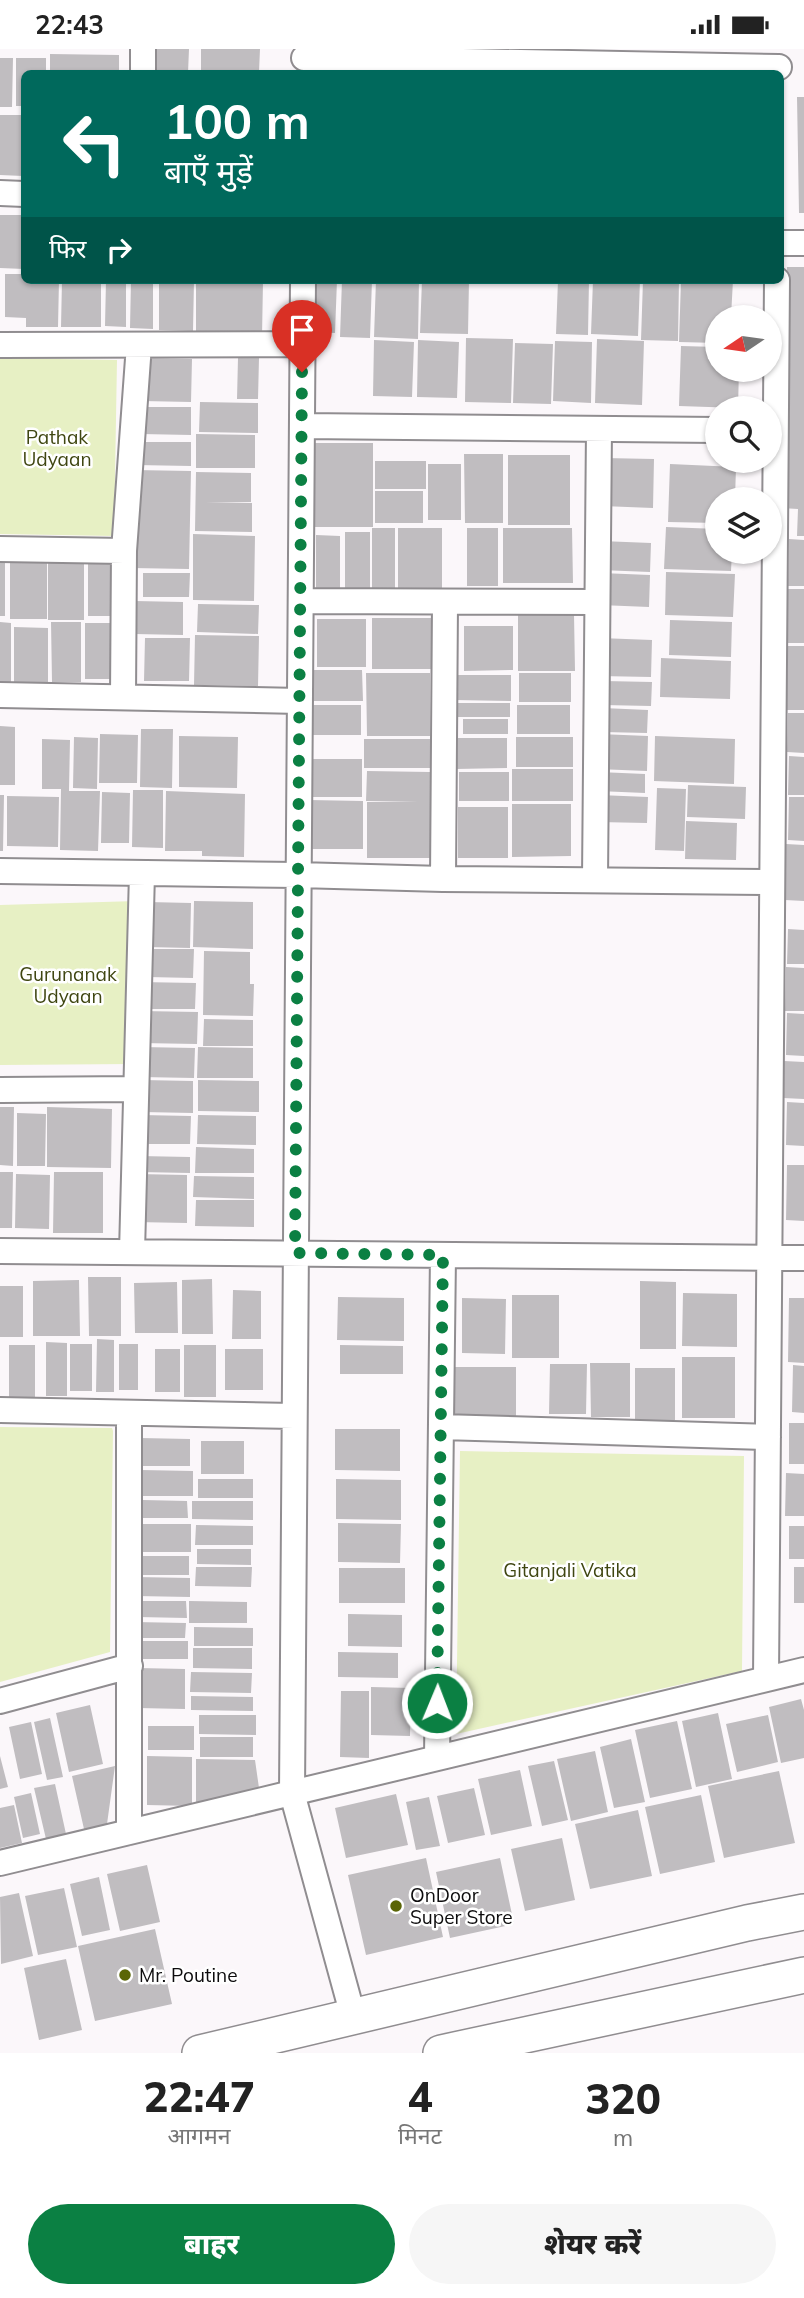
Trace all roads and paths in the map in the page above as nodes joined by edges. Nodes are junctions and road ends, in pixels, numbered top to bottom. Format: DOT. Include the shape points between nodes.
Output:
graph roads {
  1 [pos="143,49"];
  2 [pos="304,60"];
  3 [pos="779,63"];
  4 [pos="143,70"];
  5 [pos="0,193"];
  6 [pos="21,194"];
  7 [pos="784,243"];
  8 [pos="804,243"];
  9 [pos="303,284"];
  10 [pos="777,284"];
  11 [pos="302,344"];
  12 [pos="0,345"];
  13 [pos="139,345"];
  14 [pos="774,396"];
  15 [pos="302,426"];
  16 [pos="599,429"];
  17 [pos="705,430"];
  18 [pos="773,473"];
  19 [pos="0,549"];
  20 [pos="124,551"];
  21 [pos="301,601"];
  22 [pos="446,603"];
  23 [pos="597,603"];
  24 [pos="0,695"];
  25 [pos="123,696"];
  26 [pos="300,701"];
  27 [pos="0,871"];
  28 [pos="142,873"];
  29 [pos="298,875"];
  30 [pos="594,879"];
  31 [pos="443,880"];
  32 [pos="772,881"];
  33 [pos="136,1089"];
  34 [pos="0,1090"];
  35 [pos="0,1251"];
  36 [pos="132,1252"];
  37 [pos="295,1253"];
  38 [pos="443,1255"];
  39 [pos="769,1258"];
  40 [pos="804,1258"];
  41 [pos="0,1410"];
  42 [pos="129,1413"];
  43 [pos="294,1416"];
  44 [pos="441,1427"];
  45 [pos="768,1437"];
  46 [pos="130,1666"];
  47 [pos="804,1670"];
  48 [pos="766,1679"];
  49 [pos="0,1701"];
  50 [pos="436,1758"];
  51 [pos="292,1793"];
  52 [pos="129,1832"];
  53 [pos="0,1863"];
  54 [pos="804,1912"];
  55 [pos="804,1975"];
  56 [pos="353,2016"];
  57 [pos="200,2053"];
  58 [pos="442,2053"];
  1 -- 4 [label="street"];
  2 -- 3 [label="street"];
  5 -- 6 [label="street"];
  7 -- 8 [label="street"];
  9 -- 11 [label="street"];
  10 -- 14 [label="street"];
  11 -- 13 [label="street"];
  11 -- 15 [label="street"];
  12 -- 13 [label="street"];
  13 -- 20 [label="street"];
  15 -- 16 [label="street"];
  15 -- 21 [label="street"];
  16 -- 17 [label="street"];
  16 -- 23 [label="street"];
  18 -- 32 [label="street"];
  19 -- 20 [label="street"];
  20 -- 25 [label="street"];
  21 -- 22 [label="street"];
  21 -- 26 [label="street"];
  22 -- 23 [label="street"];
  22 -- 31 [label="street"];
  23 -- 30 [label="street"];
  24 -- 25 [label="street"];
  25 -- 26 [label="street"];
  26 -- 29 [label="street"];
  27 -- 28 [label="street"];
  28 -- 29 [label="street"];
  28 -- 33 [label="street"];
  29 -- 31 [label="street"];
  29 -- 37 [label="street"];
  30 -- 31 [label="street"];
  30 -- 32 [label="street"];
  32 -- 39 [label="street"];
  33 -- 34 [label="street"];
  33 -- 36 [label="street"];
  35 -- 36 [label="street"];
  36 -- 37 [label="street"];
  37 -- 38 [label="street"];
  37 -- 43 [label="street"];
  38 -- 39 [label="street"];
  38 -- 44 [label="street"];
  39 -- 40 [label="street"];
  39 -- 45 [label="street"];
  41 -- 42 [label="street"];
  42 -- 43 [label="street"];
  42 -- 46 [label="street"];
  43 -- 51 [label="street"];
  44 -- 45 [label="street"];
  44 -- 50 [label="street"];
  45 -- 48 [label="street"];
  46 -- 49 [label="street"];
  46 -- 52 [label="street"];
  47 -- 48 [label="street"];
  48 -- 50 [label="street"];
  50 -- 51 [label="street"];
  51 -- 52 [label="street"];
  51 -- 56 [label="street"];
  52 -- 53 [label="street"];
  54 -- 56 [label="main road"];
  55 -- 58 [label="main road"];
  56 -- 57 [label="main road"];
}
